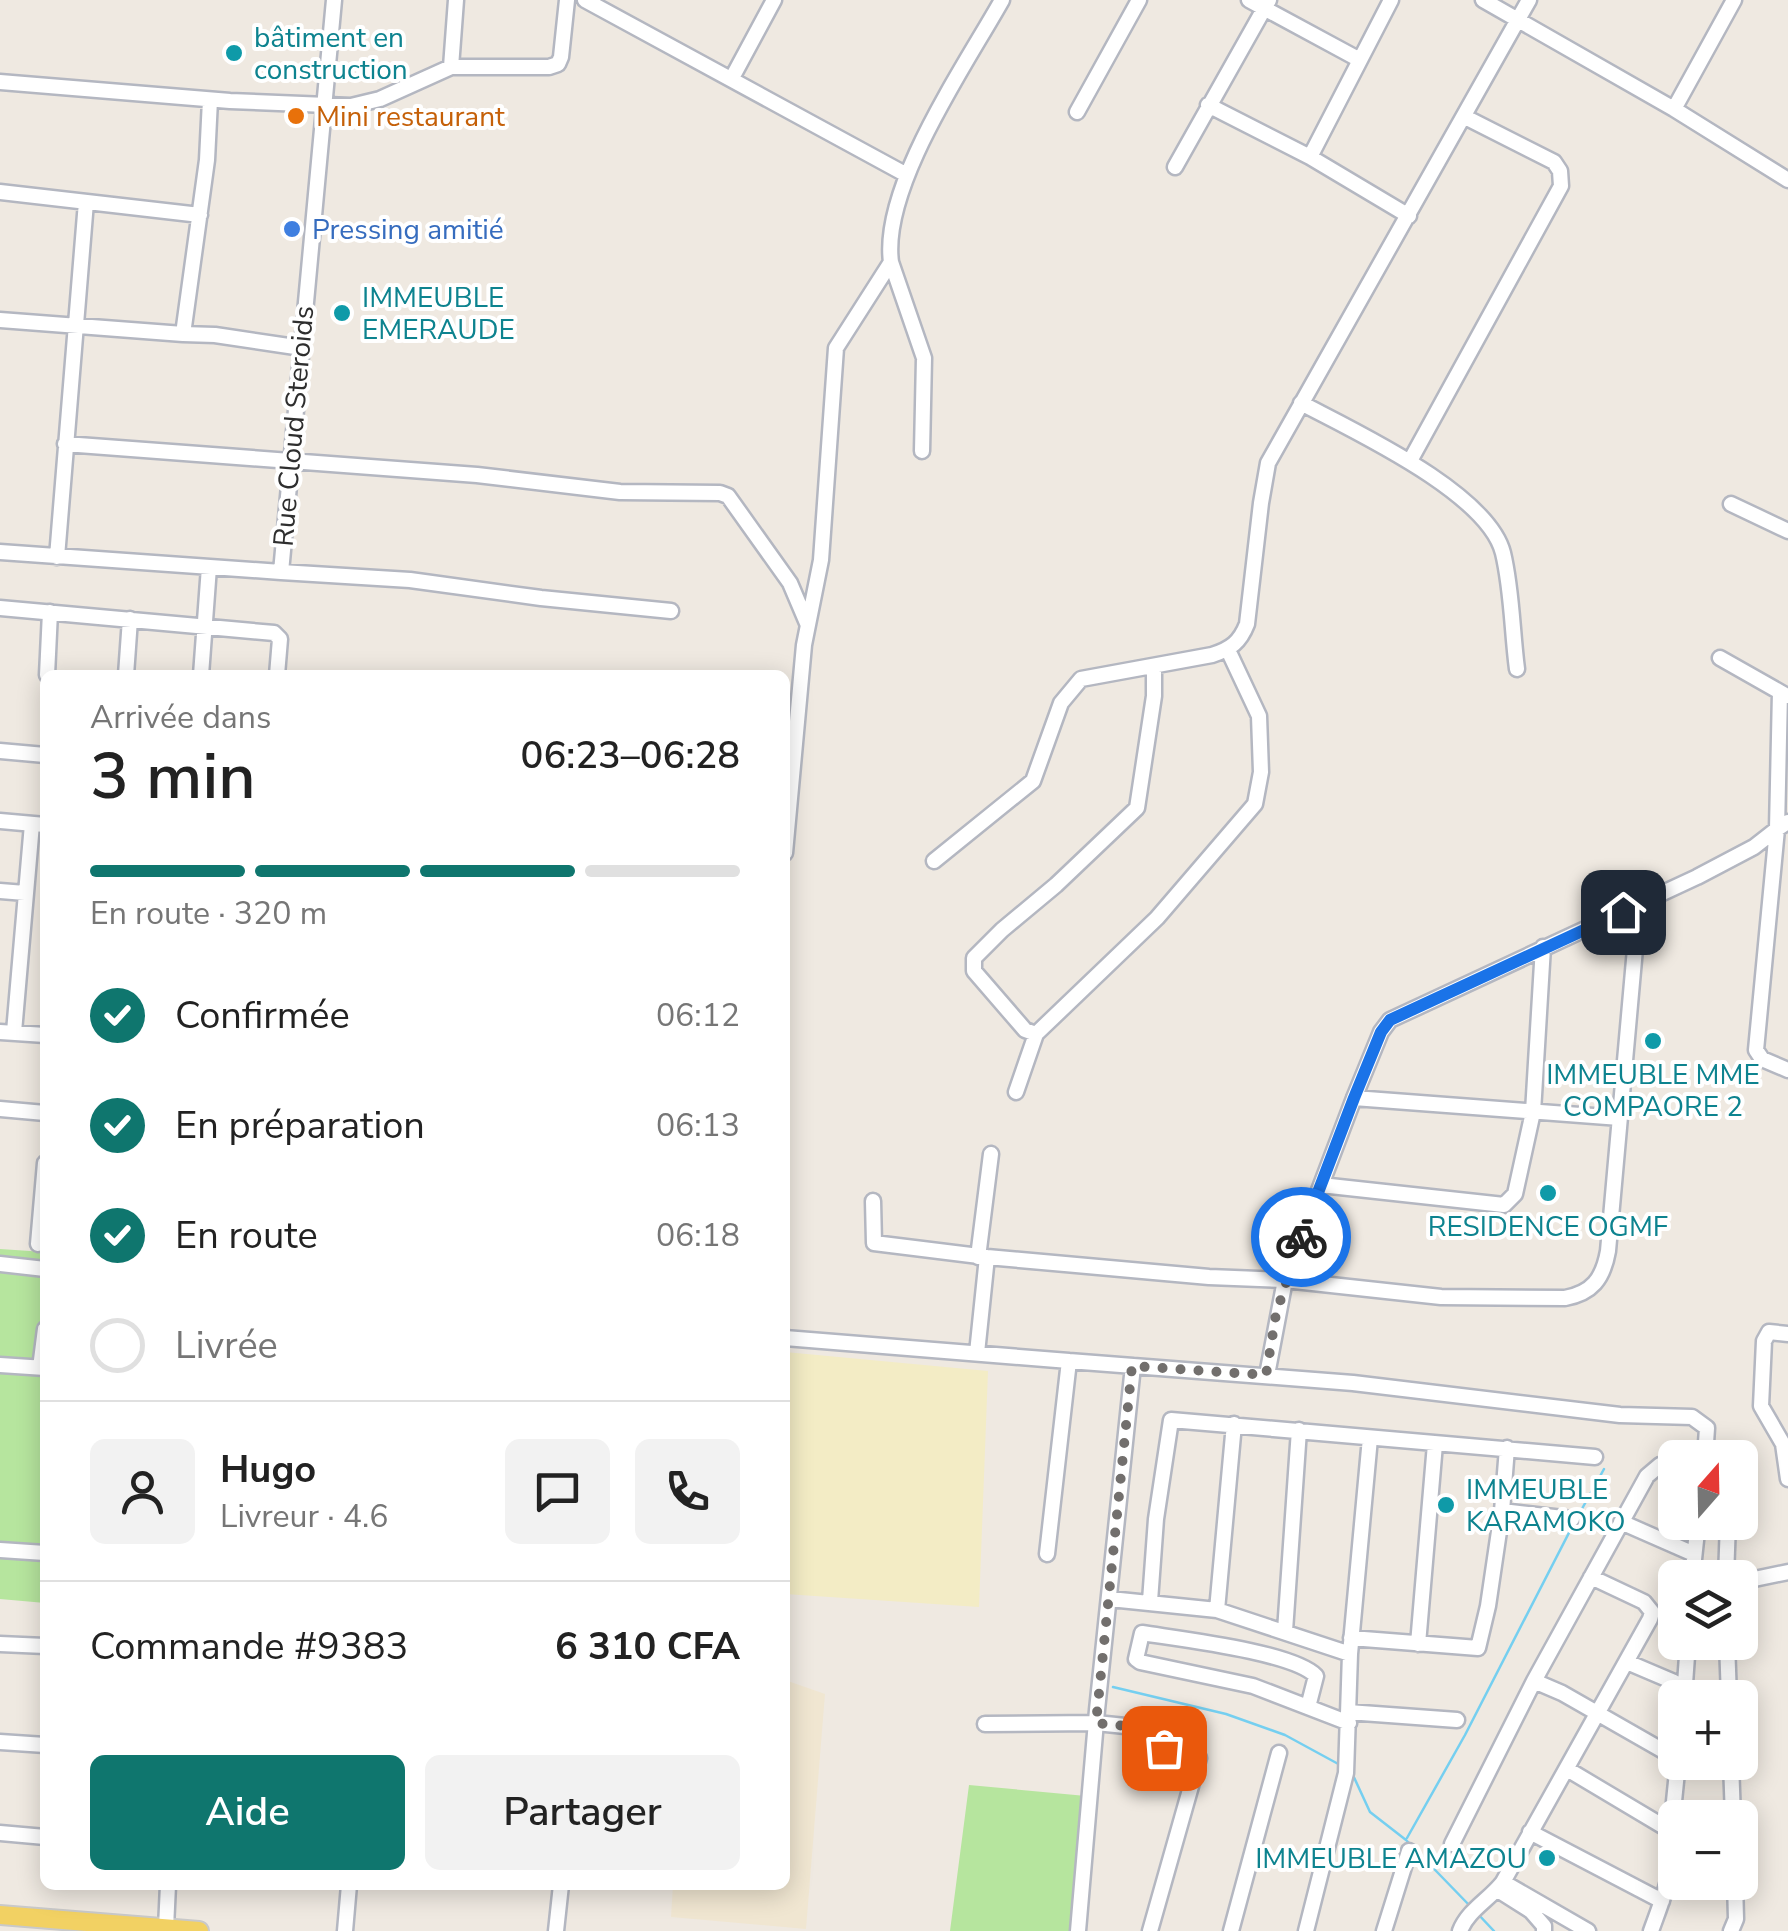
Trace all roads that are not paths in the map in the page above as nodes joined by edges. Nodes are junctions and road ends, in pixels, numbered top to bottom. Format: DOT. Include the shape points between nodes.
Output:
graph roads {
  1 [pos="334,0"];
  2 [pos="456,0"];
  3 [pos="567,0"];
  4 [pos="585,0"];
  5 [pos="774,0"];
  6 [pos="1002,0"];
  7 [pos="1139,0"];
  8 [pos="1249,0"];
  9 [pos="1392,0"];
  10 [pos="1483,0"];
  11 [pos="1529,0"];
  12 [pos="1713,0"];
  13 [pos="1267,4"];
  14 [pos="1732,5"];
  15 [pos="1519,20"];
  16 [pos="1360,60"];
  17 [pos="450,67"];
  18 [pos="732,78"];
  19 [pos="0,82"];
  20 [pos="210,100"];
  21 [pos="1208,105"];
  22 [pos="322,106"];
  23 [pos="1674,109"];
  24 [pos="1076,112"];
  25 [pos="1464,117"];
  26 [pos="1310,157"];
  27 [pos="1175,167"];
  28 [pos="905,174"];
  29 [pos="1788,180"];
  30 [pos="0,192"];
  31 [pos="86,202"];
  32 [pos="200,215"];
  33 [pos="1409,216"];
  34 [pos="891,262"];
  35 [pos="0,320"];
  36 [pos="74,328"];
  37 [pos="184,334"];
  38 [pos="302,348"];
  39 [pos="1302,403"];
  40 [pos="65,444"];
  41 [pos="922,451"];
  42 [pos="290,459"];
  43 [pos="1410,461"];
  44 [pos="1732,504"];
  45 [pos="1788,531"];
  46 [pos="0,552"];
  47 [pos="57,558"];
  48 [pos="209,567"];
  49 [pos="281,572"];
  50 [pos="0,608"];
  51 [pos="671,610"];
  52 [pos="50,612"];
  53 [pos="130,619"];
  54 [pos="807,623"];
  55 [pos="206,626"];
  56 [pos="1228,650"];
  57 [pos="1720,658"];
  58 [pos="1154,666"];
  59 [pos="1516,669"];
  60 [pos="48,670"];
  61 [pos="126,670"];
  62 [pos="202,670"];
  63 [pos="277,670"];
  64 [pos="1784,695"];
  65 [pos="0,751"];
  66 [pos="40,755"];
  67 [pos="790,801"];
  68 [pos="0,822"];
  69 [pos="39,824"];
  70 [pos="1783,825"];
  71 [pos="934,861"];
  72 [pos="0,890"];
  73 [pos="25,893"];
  74 [pos="1638,904"];
  75 [pos="1542,947"];
  76 [pos="7,1032"];
  77 [pos="1036,1034"];
  78 [pos="40,1035"];
  79 [pos="1788,1070"];
  80 [pos="1016,1092"];
  81 [pos="1354,1098"];
  82 [pos="0,1108"];
  83 [pos="40,1112"];
  84 [pos="1533,1112"];
  85 [pos="1620,1118"];
  86 [pos="991,1154"];
  87 [pos="1321,1185"];
  88 [pos="873,1201"];
  89 [pos="40,1221"];
  90 [pos="38,1244"];
  91 [pos="983,1257"];
  92 [pos="0,1264"];
  93 [pos="40,1268"];
  94 [pos="1285,1280"];
  95 [pos="1788,1334"];
  96 [pos="790,1338"];
  97 [pos="977,1353"];
  98 [pos="1069,1361"];
  99 [pos="0,1364"];
  100 [pos="1132,1366"];
  101 [pos="40,1368"];
  102 [pos="1266,1375"];
  103 [pos="1234,1424"];
  104 [pos="1299,1430"];
  105 [pos="1370,1438"];
  106 [pos="1706,1440"];
  107 [pos="1785,1441"];
  108 [pos="1434,1444"];
  109 [pos="1507,1448"];
  110 [pos="1596,1457"];
  111 [pos="1658,1467"];
  112 [pos="1788,1479"];
  113 [pos="1502,1511"];
  114 [pos="1572,1519"];
  115 [pos="1621,1522"];
  116 [pos="1696,1540"];
  117 [pos="0,1550"];
  118 [pos="40,1553"];
  119 [pos="1047,1554"];
  120 [pos="1694,1554"];
  121 [pos="1694,1560"];
  122 [pos="1788,1572"];
  123 [pos="1591,1578"];
  124 [pos="1758,1578"];
  125 [pos="1110,1599"];
  126 [pos="1150,1601"];
  127 [pos="1216,1610"];
  128 [pos="1285,1631"];
  129 [pos="1351,1638"];
  130 [pos="0,1644"];
  131 [pos="1418,1644"];
  132 [pos="40,1646"];
  133 [pos="1350,1654"];
  134 [pos="1627,1662"];
  135 [pos="1669,1680"];
  136 [pos="1534,1681"];
  137 [pos="1308,1707"];
  138 [pos="1598,1714"];
  139 [pos="1348,1717"];
  140 [pos="1456,1720"];
  141 [pos="1096,1723"];
  142 [pos="985,1724"];
  143 [pos="0,1742"];
  144 [pos="40,1745"];
  145 [pos="1658,1750"];
  146 [pos="1279,1752"];
  147 [pos="1567,1769"];
  148 [pos="1658,1822"];
  149 [pos="1530,1832"];
  150 [pos="0,1833"];
  151 [pos="40,1836"];
  152 [pos="1452,1844"];
  153 [pos="1408,1851"];
  154 [pos="1498,1889"];
  155 [pos="168,1890"];
  156 [pos="349,1890"];
  157 [pos="560,1890"];
  158 [pos="1735,1900"];
  159 [pos="1662,1901"];
  160 [pos="0,1916"];
  161 [pos="1463,1924"];
  162 [pos="166,1928"];
  163 [pos="200,1931"];
  164 [pos="345,1931"];
  165 [pos="556,1931"];
  166 [pos="1078,1931"];
  167 [pos="1150,1931"];
  168 [pos="1231,1931"];
  169 [pos="1306,1931"];
  170 [pos="1384,1931"];
  171 [pos="1544,1931"];
  172 [pos="1588,1931"];
  173 [pos="1651,1931"];
  174 [pos="1731,1931"];
  1 -- 22 [label="street, Rue Cloud Steroids"];
  2 -- 17 [label="street"];
  3 -- 17 [label="street" via="558,64"];
  4 -- 18 [label="street"];
  5 -- 18 [label="street"];
  6 -- 28 [label="street"];
  7 -- 24 [label="street"];
  8 -- 13 [label="street"];
  9 -- 16 [label="street"];
  10 -- 15 [label="street"];
  11 -- 15 [label="street"];
  12 -- 14 [label="street"];
  13 -- 16 [label="street"];
  13 -- 21 [label="street"];
  14 -- 23 [label="street"];
  15 -- 23 [label="street"];
  15 -- 25 [label="street"];
  16 -- 26 [label="street"];
  17 -- 22 [label="street" via="380,99"];
  18 -- 28 [label="street"];
  19 -- 20 [label="street"];
  20 -- 22 [label="street"];
  20 -- 32 [label="street"];
  21 -- 26 [label="street"];
  21 -- 27 [label="street"];
  22 -- 38 [label="street, Rue Cloud Steroids"];
  23 -- 29 [label="street"];
  25 -- 33 [label="street"];
  25 -- 43 [label="street" via="1554,162 1560,186"];
  26 -- 33 [label="street"];
  28 -- 34 [label="street"];
  30 -- 31 [label="street"];
  31 -- 32 [label="street"];
  31 -- 36 [label="street"];
  32 -- 37 [label="street"];
  33 -- 39 [label="street"];
  34 -- 41 [label="street" via="924,358"];
  34 -- 54 [label="street" via="836,348 822,560"];
  35 -- 36 [label="street"];
  36 -- 37 [label="street"];
  36 -- 40 [label="street"];
  37 -- 38 [label="street"];
  38 -- 42 [label="street, Rue Cloud Steroids"];
  39 -- 43 [label="street"];
  39 -- 56 [label="street" via="1268,463 1248,624"];
  40 -- 42 [label="street"];
  40 -- 47 [label="street"];
  42 -- 49 [label="street, Rue Cloud Steroids"];
  42 -- 54 [label="street" via="620,492 720,493 790,583"];
  43 -- 59 [label="street" via="1496,536"];
  44 -- 45 [label="street"];
  46 -- 47 [label="street, Rue Cloud Steroids"];
  47 -- 48 [label="street, Rue Cloud Steroids"];
  48 -- 49 [label="street, Rue Cloud Steroids"];
  48 -- 55 [label="street"];
  49 -- 51 [label="street"];
  50 -- 52 [label="street"];
  52 -- 53 [label="street"];
  52 -- 60 [label="street"];
  53 -- 55 [label="street"];
  53 -- 61 [label="street"];
  54 -- 67 [label="street"];
  55 -- 62 [label="street"];
  55 -- 63 [label="street" via="278,635"];
  56 -- 58 [label="street"];
  56 -- 77 [label="street" via="1258,716 1262,772 1256,804 1157,918"];
  57 -- 64 [label="street"];
  58 -- 71 [label="street" via="1081,679 1054,720 1033,781"];
  58 -- 77 [label="street" via="1136,808 972,964 1025,1030"];
  64 -- 70 [label="street"];
  65 -- 66 [label="street"];
  68 -- 69 [label="street"];
  69 -- 73 [label="street"];
  70 -- 74 [label="street" via="1754,847"];
  70 -- 79 [label="street" via="1756,1050"];
  72 -- 73 [label="street"];
  73 -- 76 [label="street"];
  74 -- 75 [label="street"];
  74 -- 85 [label="street"];
  75 -- 81 [label="street" via="1390,1020"];
  75 -- 84 [label="street"];
  76 -- 78 [label="street"];
  77 -- 80 [label="street"];
  81 -- 84 [label="street"];
  81 -- 87 [label="street"];
  82 -- 83 [label="street"];
  84 -- 85 [label="street"];
  84 -- 87 [label="street" via="1515,1194 1504,1205"];
  85 -- 94 [label="street" via="1605,1266 1582,1294 1441,1297"];
  86 -- 91 [label="street"];
  87 -- 94 [label="street"];
  88 -- 91 [label="street" via="874,1243"];
  89 -- 90 [label="street"];
  91 -- 94 [label="street"];
  91 -- 97 [label="street"];
  92 -- 93 [label="street"];
  94 -- 102 [label="street"];
  95 -- 107 [label="street" via="1769,1332 1762,1368 1761,1406"];
  96 -- 97 [label="street"];
  97 -- 98 [label="street"];
  98 -- 100 [label="street"];
  98 -- 119 [label="street"];
  99 -- 101 [label="street"];
  100 -- 102 [label="street"];
  100 -- 125 [label="street"];
  102 -- 106 [label="street" via="1620,1415 1692,1417 1707,1428"];
  103 -- 104 [label="street"];
  103 -- 126 [label="street" via="1168,1423"];
  103 -- 127 [label="street"];
  104 -- 105 [label="street"];
  104 -- 128 [label="street"];
  105 -- 108 [label="street"];
  105 -- 129 [label="street"];
  107 -- 112 [label="street"];
  108 -- 109 [label="street"];
  108 -- 131 [label="street"];
  109 -- 110 [label="street"];
  109 -- 113 [label="street"];
  111 -- 115 [label="street"];
  113 -- 114 [label="street"];
  113 -- 131 [label="street" via="1480,1644"];
  115 -- 120 [label="street"];
  115 -- 123 [label="street"];
  116 -- 120 [label="street"];
  117 -- 118 [label="street"];
  120 -- 121 [label="street"];
  122 -- 124 [label="street"];
  123 -- 134 [label="street" via="1652,1612"];
  123 -- 136 [label="street"];
  125 -- 126 [label="street"];
  125 -- 141 [label="street"];
  126 -- 127 [label="street"];
  127 -- 128 [label="street"];
  128 -- 133 [label="street"];
  129 -- 131 [label="street"];
  129 -- 133 [label="street"];
  130 -- 132 [label="street"];
  133 -- 139 [label="street"];
  134 -- 135 [label="street"];
  134 -- 138 [label="street"];
  136 -- 138 [label="street"];
  136 -- 152 [label="street"];
  137 -- 137 [label="street" via="1252,1686 1140,1662 1140,1635 1239,1648 1306,1669 1316,1676"];
  137 -- 139 [label="street"];
  138 -- 145 [label="street"];
  138 -- 147 [label="street"];
  139 -- 140 [label="street"];
  139 -- 169 [label="street" via="1346,1773"];
  141 -- 142 [label="street"];
  141 -- 166 [label="street"];
  141 -- 167 [label="street" via="1135,1727 1142,1742 1198,1758"];
  143 -- 144 [label="street"];
  146 -- 168 [label="street"];
  147 -- 148 [label="street"];
  147 -- 149 [label="street"];
  149 -- 154 [label="street"];
  149 -- 159 [label="street"];
  150 -- 151 [label="street"];
  153 -- 170 [label="street"];
  154 -- 161 [label="street"];
  154 -- 171 [label="street" via="1530,1911"];
  154 -- 172 [label="street"];
  155 -- 162 [label="street"];
  156 -- 164 [label="street"];
  157 -- 165 [label="street"];
  158 -- 174 [label="street"];
  159 -- 173 [label="street"];
  160 -- 162 [label="main road"];
  162 -- 163 [label="main road"];
}
